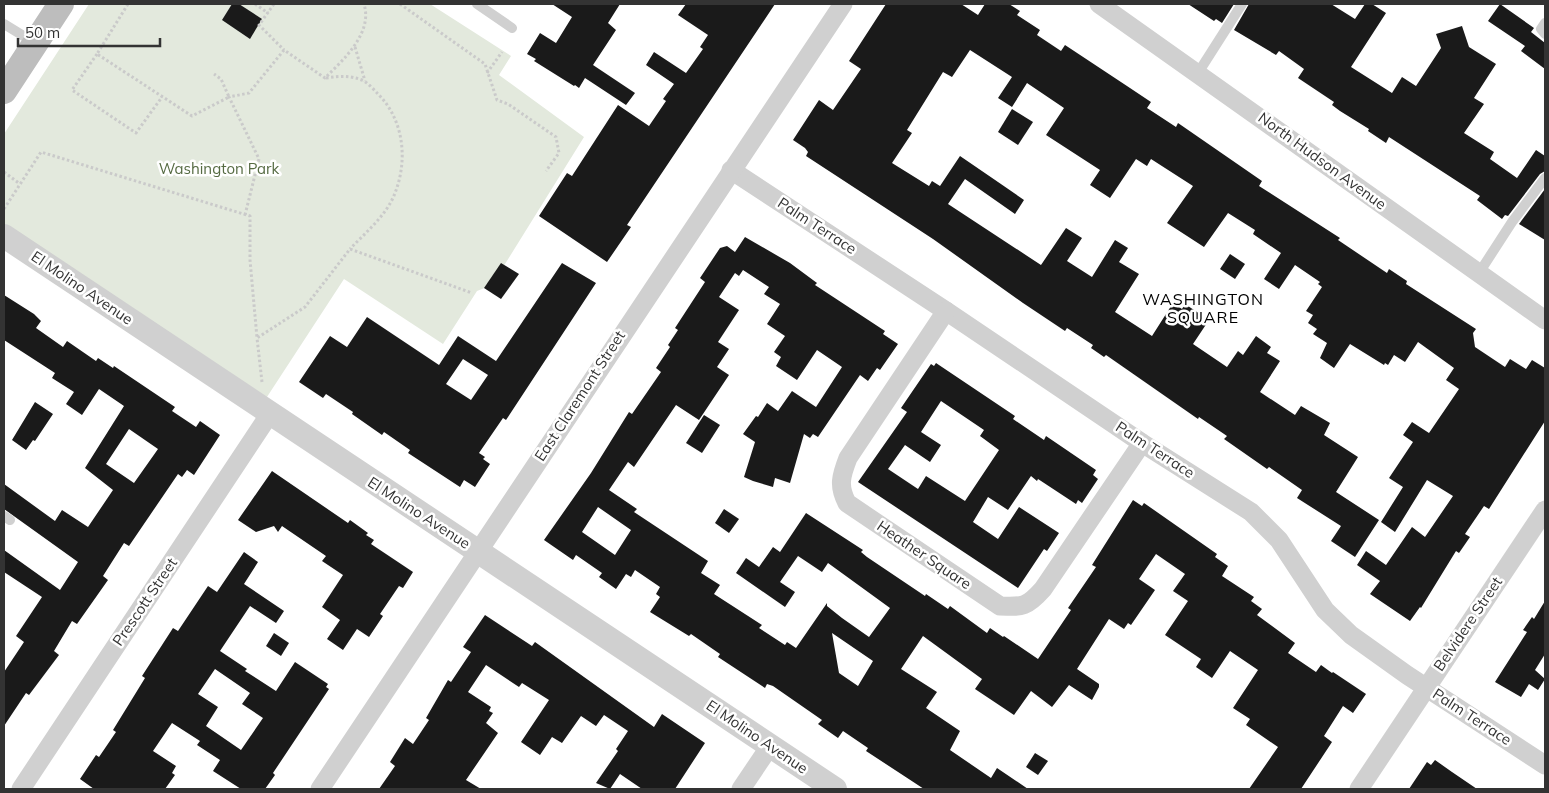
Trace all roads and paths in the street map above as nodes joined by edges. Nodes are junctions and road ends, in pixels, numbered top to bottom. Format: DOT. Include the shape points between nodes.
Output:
graph roads {
  1 [pos="61,4"];
  2 [pos="128,4"];
  3 [pos="255,4"];
  4 [pos="274,4"];
  5 [pos="364,4"];
  6 [pos="400,4"];
  7 [pos="477,4"];
  8 [pos="842,4"];
  9 [pos="1099,4"];
  10 [pos="1242,4"];
  11 [pos="268,13"];
  12 [pos="1545,22"];
  13 [pos="4,24"];
  14 [pos="512,28"];
  15 [pos="1545,34"];
  16 [pos="36,43"];
  17 [pos="355,47"];
  18 [pos="284,50"];
  19 [pos="502,52"];
  20 [pos="97,54"];
  21 [pos="487,73"];
  22 [pos="1198,73"];
  23 [pos="214,74"];
  24 [pos="325,78"];
  25 [pos="365,82"];
  26 [pos="4,91"];
  27 [pos="162,97"];
  28 [pos="230,98"];
  29 [pos="731,170"];
  30 [pos="546,171"];
  31 [pos="4,172"];
  32 [pos="1545,178"];
  33 [pos="20,184"];
  34 [pos="4,209"];
  35 [pos="245,215"];
  36 [pos="4,236"];
  37 [pos="350,249"];
  38 [pos="1478,273"];
  39 [pos="472,293"];
  40 [pos="946,311"];
  41 [pos="1545,320"];
  42 [pos="256,338"];
  43 [pos="262,388"];
  44 [pos="269,414"];
  45 [pos="1142,443"];
  46 [pos="1545,510"];
  47 [pos="477,551"];
  48 [pos="1426,687"];
  49 [pos="770,746"];
  50 [pos="1545,765"];
  51 [pos="21,789"];
  52 [pos="320,789"];
  53 [pos="741,789"];
  54 [pos="835,789"];
  55 [pos="1359,789"];
  1 -- 16 [label="main road"];
  2 -- 20 [label="path"];
  3 -- 11 [label="path"];
  4 -- 11 [label="path"];
  5 -- 17 [label="path" via="367,14"];
  6 -- 21 [label="path" via="485,64"];
  7 -- 14 [label="lane"];
  8 -- 29 [label="street, East Claremont Street"];
  9 -- 22 [label="street, North Hudson Avenue"];
  10 -- 22 [label="lane"];
  11 -- 18 [label="path" via="259,26"];
  12 -- 15 [label="lane" via="1541,30"];
  13 -- 16 [label="lane"];
  16 -- 26 [label="main road"];
  17 -- 24 [label="path"];
  17 -- 25 [label="path"];
  18 -- 24 [label="path"];
  18 -- 28 [label="path" via="249,93"];
  19 -- 21 [label="path"];
  20 -- 27 [label="path"];
  20 -- 27 [label="path" via="72,90 136,133"];
  21 -- 30 [label="path" via="497,100 556,136 559,153"];
  22 -- 38 [label="street, North Hudson Avenue"];
  23 -- 28 [label="path" via="221,79"];
  24 -- 25 [label="path" via="347,76"];
  25 -- 37 [label="path" via="384,100 396,120 402,144 401,173 390,202"];
  27 -- 28 [label="path" via="192,116"];
  28 -- 35 [label="path" via="259,159"];
  29 -- 40 [label="street, Palm Terrace"];
  29 -- 47 [label="street, East Claremont Street"];
  31 -- 33 [label="path"];
  32 -- 38 [label="lane"];
  33 -- 34 [label="path"];
  33 -- 35 [label="path" via="41,152"];
  35 -- 42 [label="path" via="250,216"];
  36 -- 44 [label="street, El Molino Avenue"];
  37 -- 39 [label="path"];
  37 -- 42 [label="path" via="305,306"];
  38 -- 41 [label="street, North Hudson Avenue"];
  40 -- 45 [label="street, Palm Terrace"];
  40 -- 45 [label="street, Heather Square" via="848,458 841,478 841,492 847,503 1000,606 1022,607 1043,589"];
  42 -- 43 [label="path"];
  44 -- 47 [label="street, El Molino Avenue"];
  44 -- 51 [label="street, Prescott Street"];
  45 -- 48 [label="street, Palm Terrace" via="1251,512 1280,540 1325,610 1351,635"];
  46 -- 48 [label="street, Belvidere Street"];
  47 -- 49 [label="street, El Molino Avenue"];
  47 -- 52 [label="street, East Claremont Street"];
  48 -- 50 [label="street, Palm Terrace"];
  48 -- 55 [label="street, Belvidere Street"];
  49 -- 53 [label="street"];
  49 -- 54 [label="street, El Molino Avenue"];
}
